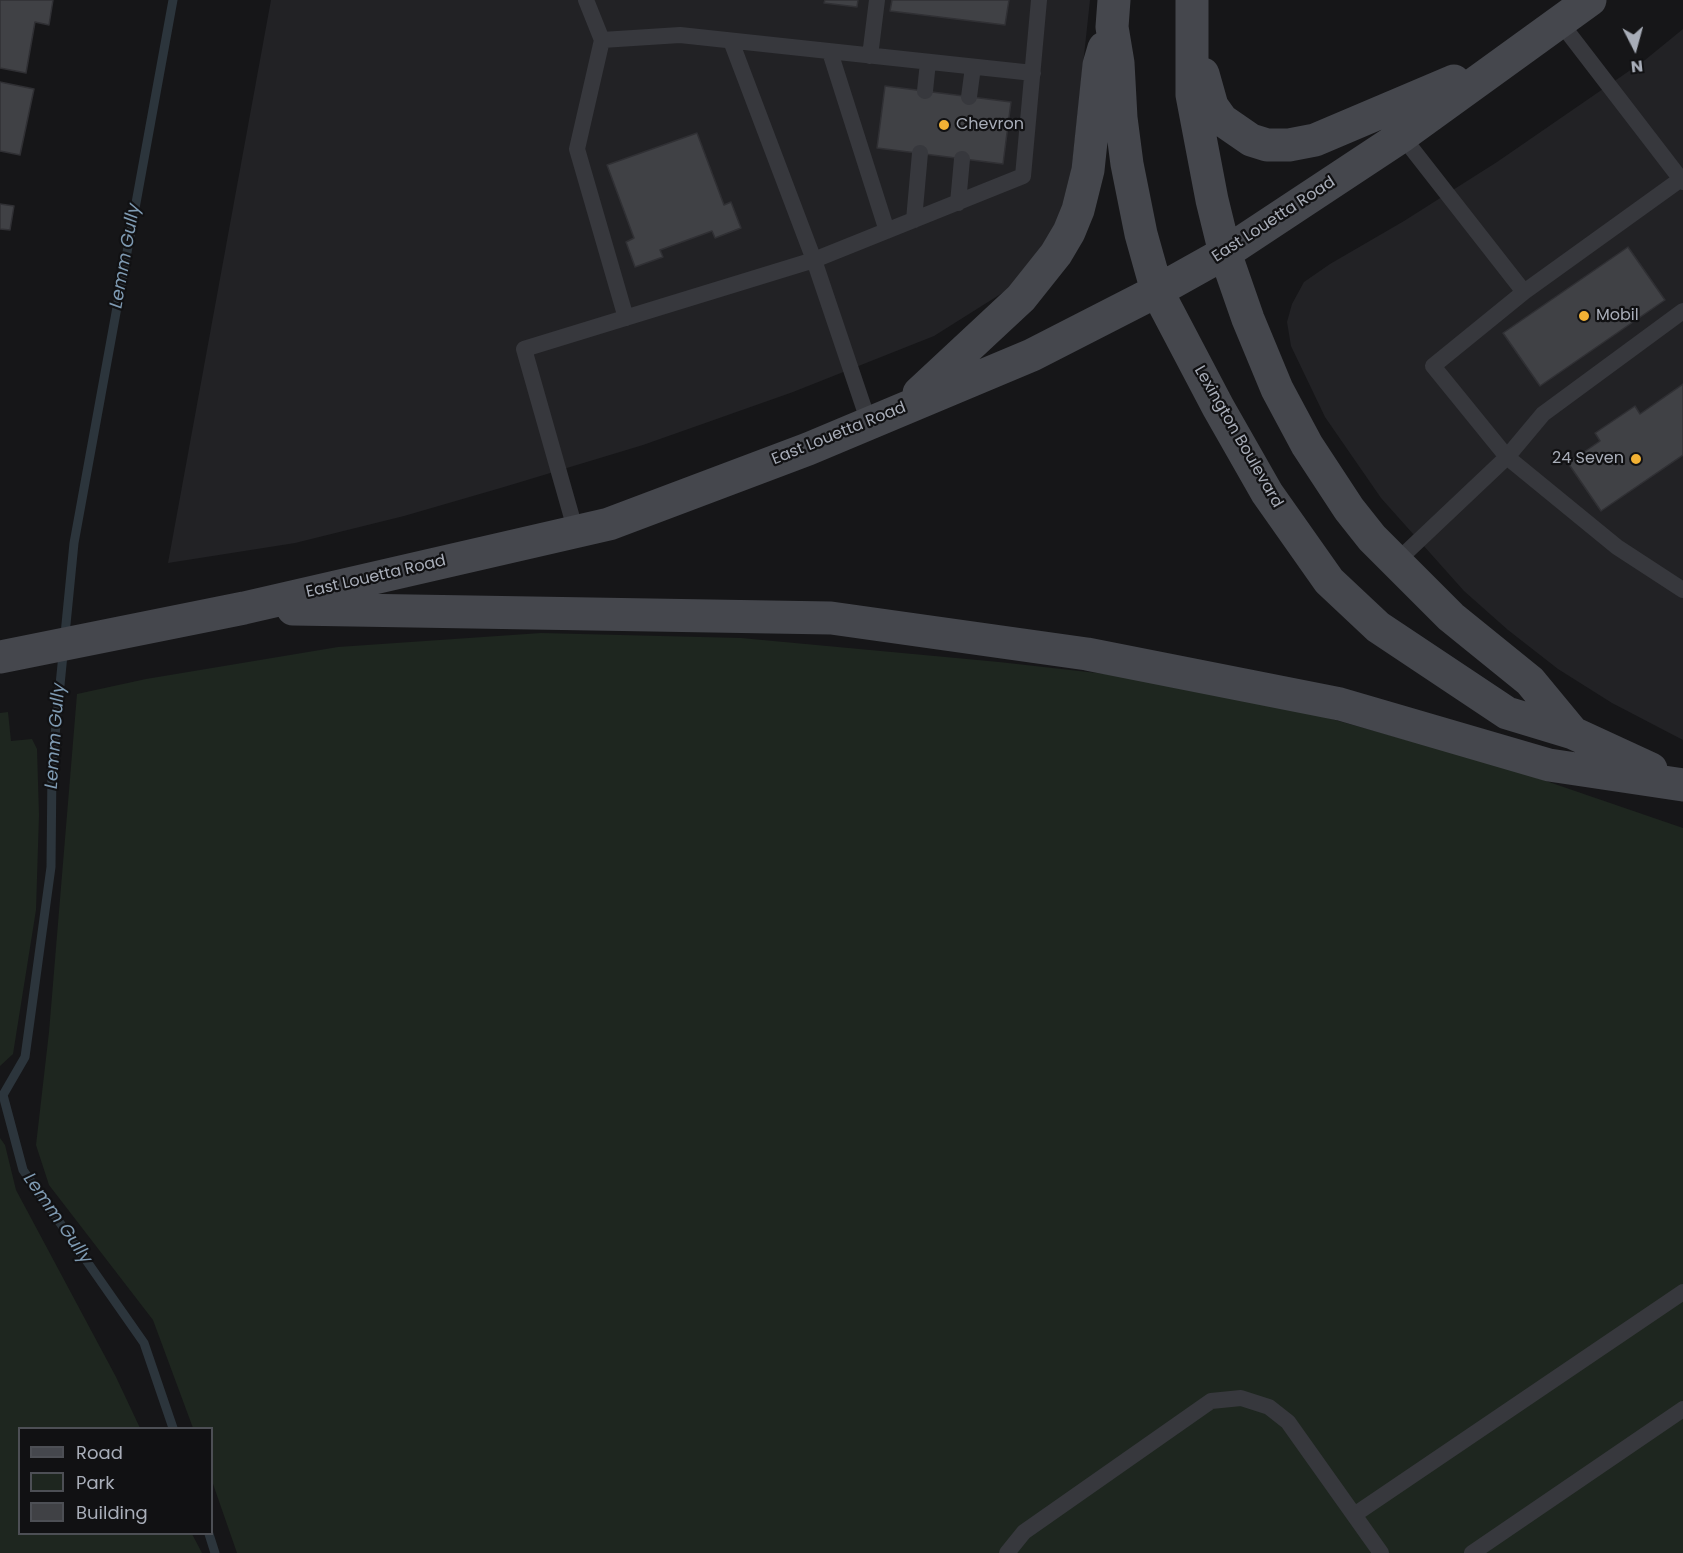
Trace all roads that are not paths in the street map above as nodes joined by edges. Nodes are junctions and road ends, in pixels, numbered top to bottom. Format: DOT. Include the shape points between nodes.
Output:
graph roads {
  1 [pos="586,0"];
  2 [pos="877,0"];
  3 [pos="1039,0"];
  4 [pos="1590,0"];
  5 [pos="1113,13"];
  6 [pos="1191,15"];
  7 [pos="1560,22"];
  8 [pos="603,40"];
  9 [pos="730,41"];
  10 [pos="830,52"];
  11 [pos="870,56"];
  12 [pos="1511,56"];
  13 [pos="928,62"];
  14 [pos="973,67"];
  15 [pos="1033,74"];
  16 [pos="925,91"];
  17 [pos="969,97"];
  18 [pos="1402,136"];
  19 [pos="920,153"];
  20 [pos="962,159"];
  21 [pos="1682,180"];
  22 [pos="958,203"];
  23 [pos="914,220"];
  24 [pos="887,231"];
  25 [pos="1225,253"];
  26 [pos="814,260"];
  27 [pos="1157,291"];
  28 [pos="1524,292"];
  29 [pos="1683,311"];
  30 [pos="626,318"];
  31 [pos="902,409"];
  32 [pos="869,423"];
  33 [pos="1507,457"];
  34 [pos="576,532"];
  35 [pos="1396,562"];
  36 [pos="1683,590"];
  37 [pos="244,608"];
  38 [pos="0,657"];
  39 [pos="1574,733"];
  40 [pos="1683,784"];
  41 [pos="1683,1292"];
  42 [pos="1683,1409"];
  43 [pos="1354,1515"];
  44 [pos="1007,1553"];
  45 [pos="1381,1553"];
  46 [pos="1472,1553"];
  1 -- 8 [label="lane"];
  2 -- 11 [label="lane"];
  3 -- 15 [label="lane"];
  4 -- 7 [label="main road, East Louetta Road"];
  5 -- 27 [label="main road, Lexington Boulevard" via="1127,164"];
  5 -- 31 [label="main road" via="1098,65 1088,170 1070,232 1021,298"];
  6 -- 12 [label="main road" via="1212,106 1237,132 1267,145 1315,140"];
  6 -- 25 [label="main road, Lexington Boulevard" via="1192,95"];
  7 -- 12 [label="main road, East Louetta Road"];
  7 -- 21 [label="lane"];
  8 -- 9 [label="lane" via="680,36"];
  8 -- 30 [label="lane" via="577,149"];
  9 -- 10 [label="lane"];
  9 -- 26 [label="lane"];
  10 -- 11 [label="lane"];
  10 -- 24 [label="lane"];
  11 -- 13 [label="lane"];
  12 -- 18 [label="main road, East Louetta Road"];
  13 -- 14 [label="lane"];
  13 -- 16 [label="lane"];
  14 -- 15 [label="lane"];
  14 -- 17 [label="lane"];
  15 -- 22 [label="lane" via="1023,176"];
  18 -- 25 [label="main road, East Louetta Road"];
  18 -- 28 [label="lane"];
  19 -- 23 [label="lane"];
  20 -- 22 [label="lane"];
  21 -- 28 [label="lane"];
  22 -- 23 [label="lane"];
  23 -- 24 [label="lane"];
  24 -- 26 [label="lane"];
  25 -- 27 [label="main road, East Louetta Road"];
  25 -- 35 [label="main road, Lexington Boulevard" via="1277,389 1307,445 1348,509"];
  26 -- 30 [label="lane"];
  26 -- 32 [label="lane"];
  27 -- 31 [label="main road, East Louetta Road" via="1032,355"];
  27 -- 39 [label="main road, Lexington Boulevard" via="1267,493 1329,581 1378,627 1508,713"];
  28 -- 33 [label="lane" via="1433,366"];
  29 -- 33 [label="lane" via="1543,414"];
  30 -- 34 [label="lane" via="524,349"];
  31 -- 32 [label="main road, East Louetta Road"];
  32 -- 34 [label="main road, East Louetta Road" via="609,524"];
  33 -- 35 [label="lane"];
  33 -- 36 [label="lane" via="1617,547"];
  34 -- 37 [label="main road, East Louetta Road"];
  35 -- 39 [label="main road, Lexington Boulevard" via="1451,617 1530,681"];
  37 -- 38 [label="main road, East Louetta Road"];
  37 -- 40 [label="main road" via="831,618 1087,654 1340,704 1549,765"];
  39 -- 40 [label="main road, Lexington Boulevard"];
  41 -- 43 [label="lane"];
  42 -- 46 [label="lane"];
  43 -- 44 [label="lane" via="1288,1422 1269,1407 1241,1398 1211,1401 1024,1532"];
  43 -- 45 [label="lane"];
}
